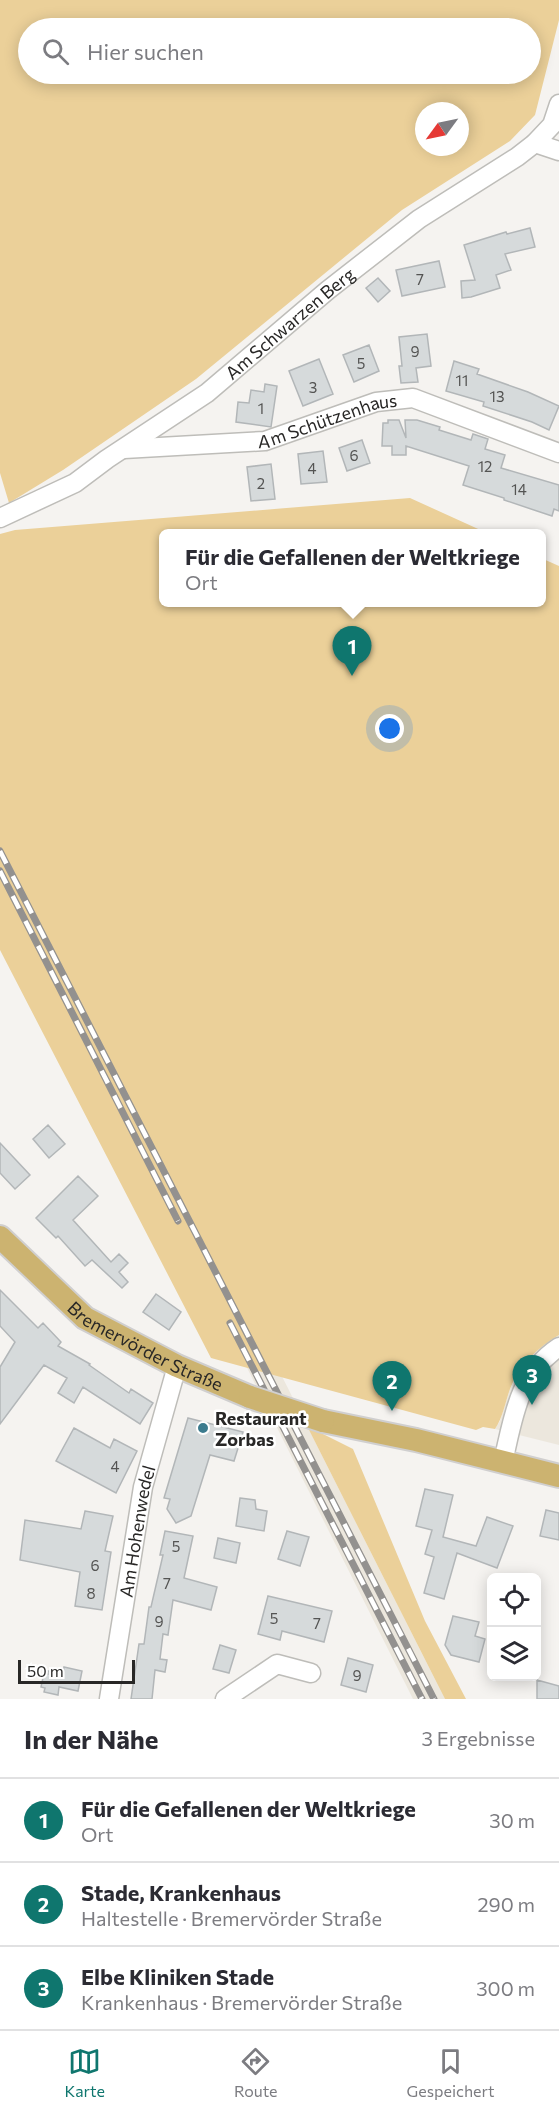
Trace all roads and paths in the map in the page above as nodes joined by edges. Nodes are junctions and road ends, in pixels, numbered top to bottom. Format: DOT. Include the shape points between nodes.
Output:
graph roads {
  1 [pos="559,104"];
  2 [pos="536,143"];
  3 [pos="559,151"];
  4 [pos="123,449"];
  5 [pos="559,453"];
  6 [pos="0,518"];
  7 [pos="0,1237"];
  8 [pos="559,1347"];
  9 [pos="177,1366"];
  10 [pos="502,1462"];
  11 [pos="559,1476"];
  12 [pos="311,1672"];
  13 [pos="109,1699"];
  14 [pos="225,1699"];
  1 -- 2 [label="street, Am Schwarzen Berg" via="552,124"];
  2 -- 3 [label="street"];
  2 -- 4 [label="street, Am Schwarzen Berg" via="419,219 207,393"];
  4 -- 5 [label="street, Am Schützenhaus" via="266,441 376,402 413,398"];
  4 -- 6 [label="street, Am Schwarzen Berg" via="75,483"];
  7 -- 9 [label="main road, Bremervörder Straße" via="85,1318"];
  8 -- 10 [label="street" via="533,1370 522,1389"];
  9 -- 10 [label="main road, Bremervörder Straße, bridge" via="250,1397 323,1421"];
  9 -- 13 [label="street, Am Hohenwedel" via="143,1487"];
  10 -- 11 [label="main road, Bremervörder Straße"];
  12 -- 14 [label="street" via="277,1664"];
}
